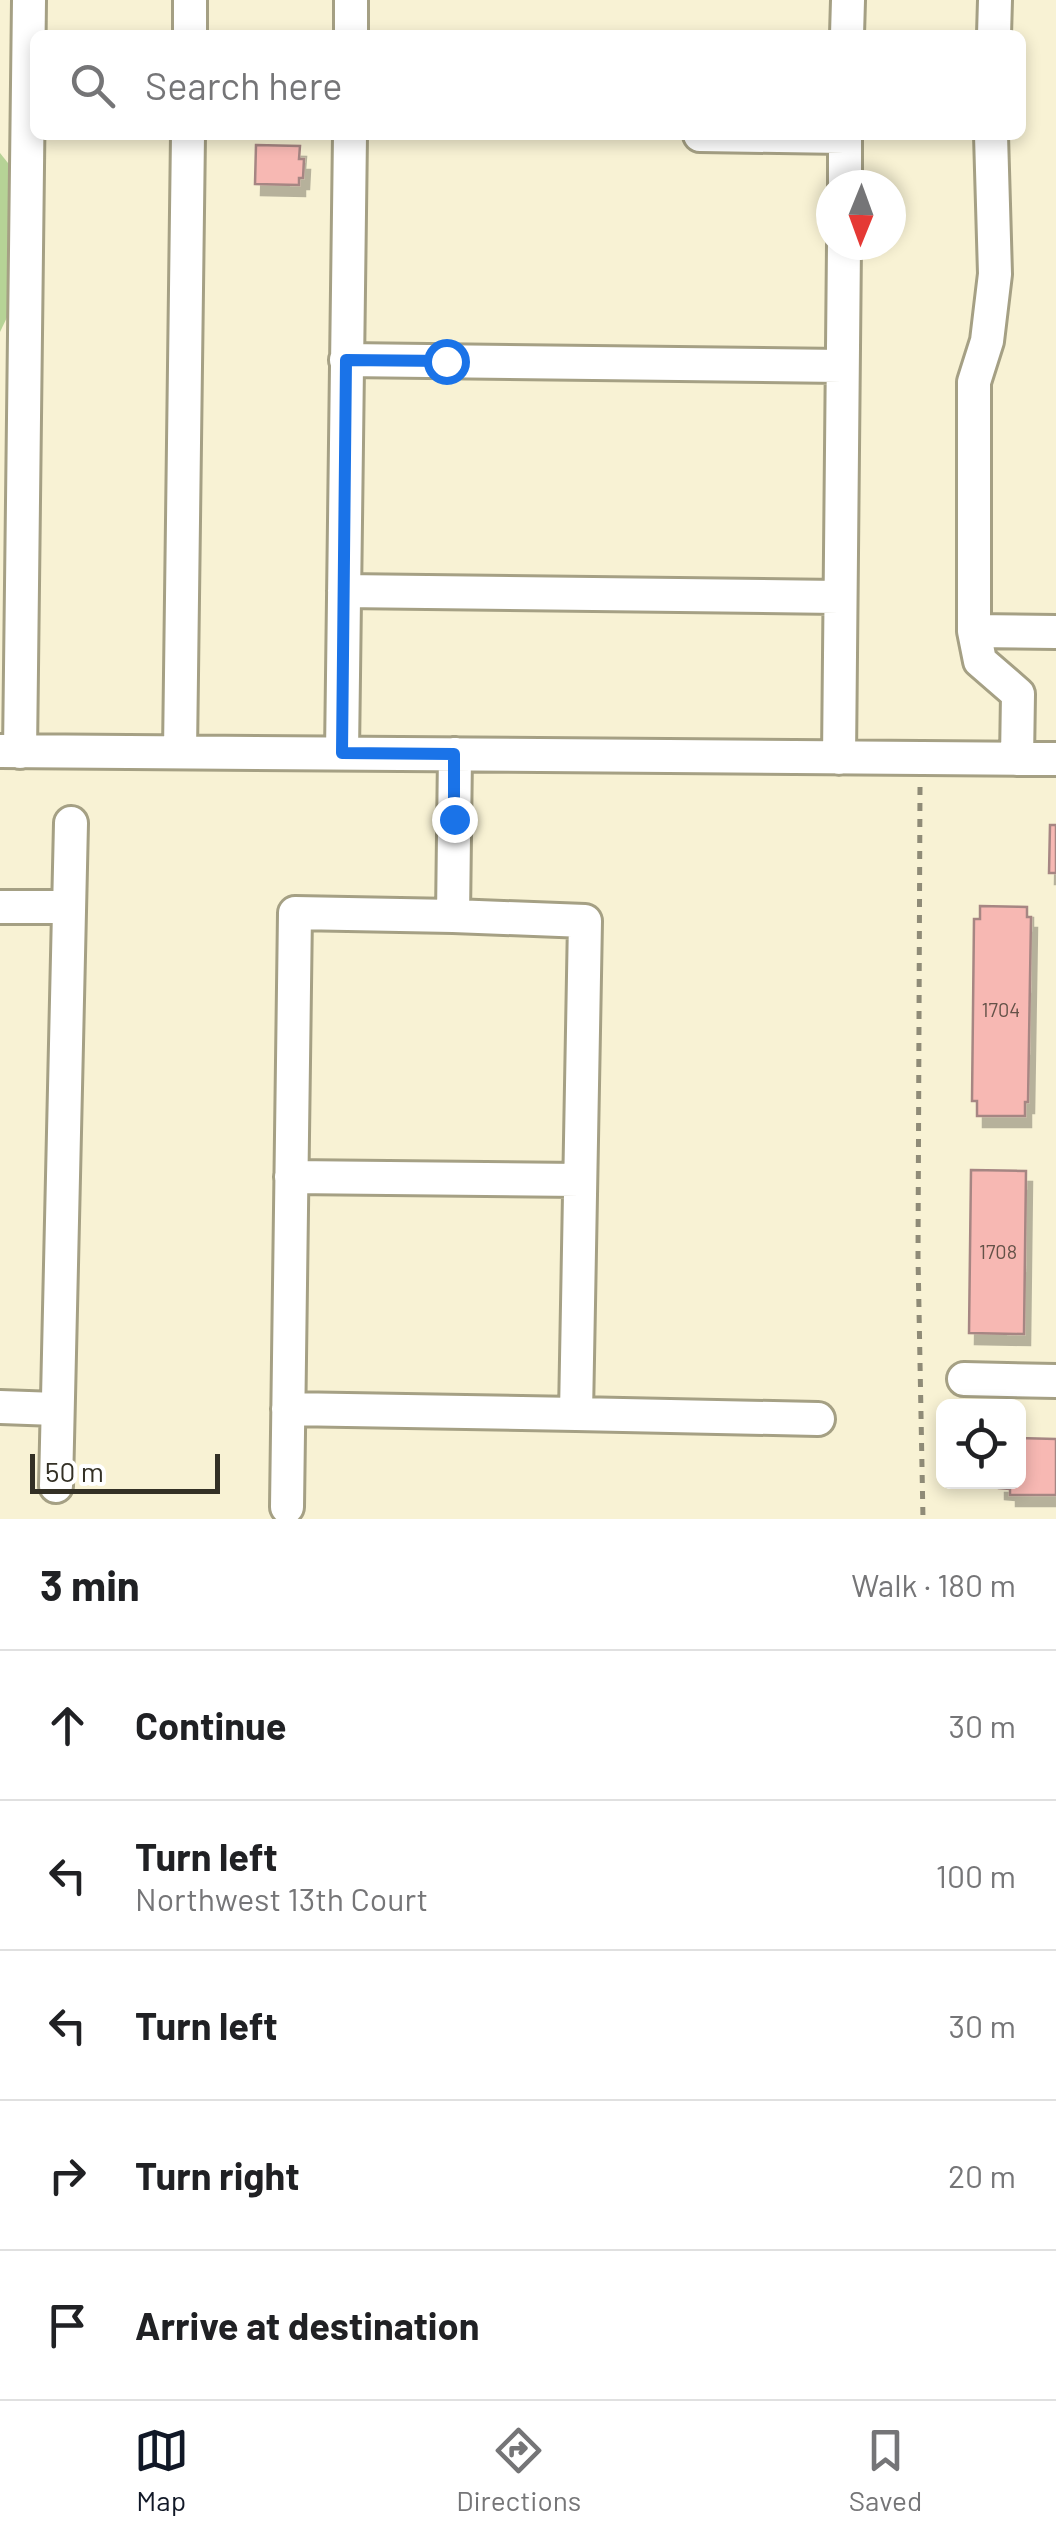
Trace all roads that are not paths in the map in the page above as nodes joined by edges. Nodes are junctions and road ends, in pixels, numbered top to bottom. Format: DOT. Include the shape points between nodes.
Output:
graph roads {
  1 [pos="29,0"];
  2 [pos="190,0"];
  3 [pos="352,0"];
  4 [pos="848,0"];
  5 [pos="995,0"];
  6 [pos="190,30"];
  7 [pos="351,30"];
  8 [pos="847,30"];
  9 [pos="994,30"];
  10 [pos="13,129"];
  11 [pos="188,140"];
  12 [pos="350,140"];
  13 [pos="845,140"];
  14 [pos="991,140"];
  15 [pos="844,170"];
  16 [pos="844,260"];
  17 [pos="13,359"];
  18 [pos="346,360"];
  19 [pos="842,366"];
  20 [pos="11,589"];
  21 [pos="344,591"];
  22 [pos="840,597"];
  23 [pos="974,631"];
  24 [pos="1056,632"];
  25 [pos="10,752"];
  26 [pos="180,752"];
  27 [pos="342,753"];
  28 [pos="454,754"];
  29 [pos="839,758"];
  30 [pos="1018,759"];
  31 [pos="1056,759"];
  32 [pos="70,823"];
  33 [pos="0,906"];
  34 [pos="67,907"];
  35 [pos="452,916"];
  36 [pos="291,1177"];
  37 [pos="580,1180"];
  38 [pos="964,1379"];
  39 [pos="1056,1381"];
  40 [pos="0,1408"];
  41 [pos="56,1409"];
  42 [pos="288,1410"];
  43 [pos="576,1414"];
  44 [pos="818,1419"];
  45 [pos="56,1486"];
  46 [pos="286,1507"];
  1 -- 10 [label="street"];
  2 -- 6 [label="street"];
  3 -- 7 [label="street"];
  4 -- 8 [label="street"];
  5 -- 9 [label="street"];
  10 -- 17 [label="street"];
  11 -- 26 [label="street"];
  12 -- 18 [label="street"];
  13 -- 15 [label="street"];
  14 -- 23 [label="street" via="995,274 988,341 974,382"];
  16 -- 19 [label="street"];
  17 -- 20 [label="street"];
  18 -- 19 [label="street"];
  18 -- 21 [label="street"];
  19 -- 22 [label="street"];
  20 -- 25 [label="street"];
  21 -- 22 [label="street"];
  21 -- 27 [label="street"];
  22 -- 29 [label="street"];
  23 -- 24 [label="street"];
  23 -- 30 [label="street" via="980,660 1018,694"];
  25 -- 26 [label="street"];
  26 -- 27 [label="street"];
  27 -- 28 [label="street"];
  28 -- 29 [label="street"];
  28 -- 35 [label="street"];
  29 -- 30 [label="street"];
  30 -- 31 [label="street"];
  32 -- 34 [label="street"];
  33 -- 34 [label="street"];
  34 -- 41 [label="street"];
  35 -- 36 [label="street" via="294,912"];
  35 -- 37 [label="street" via="585,920"];
  36 -- 37 [label="street"];
  36 -- 42 [label="street"];
  37 -- 43 [label="street"];
  38 -- 39 [label="street"];
  40 -- 41 [label="street"];
  41 -- 45 [label="street"];
  42 -- 43 [label="street"];
  42 -- 46 [label="street"];
  43 -- 44 [label="street"];
}
